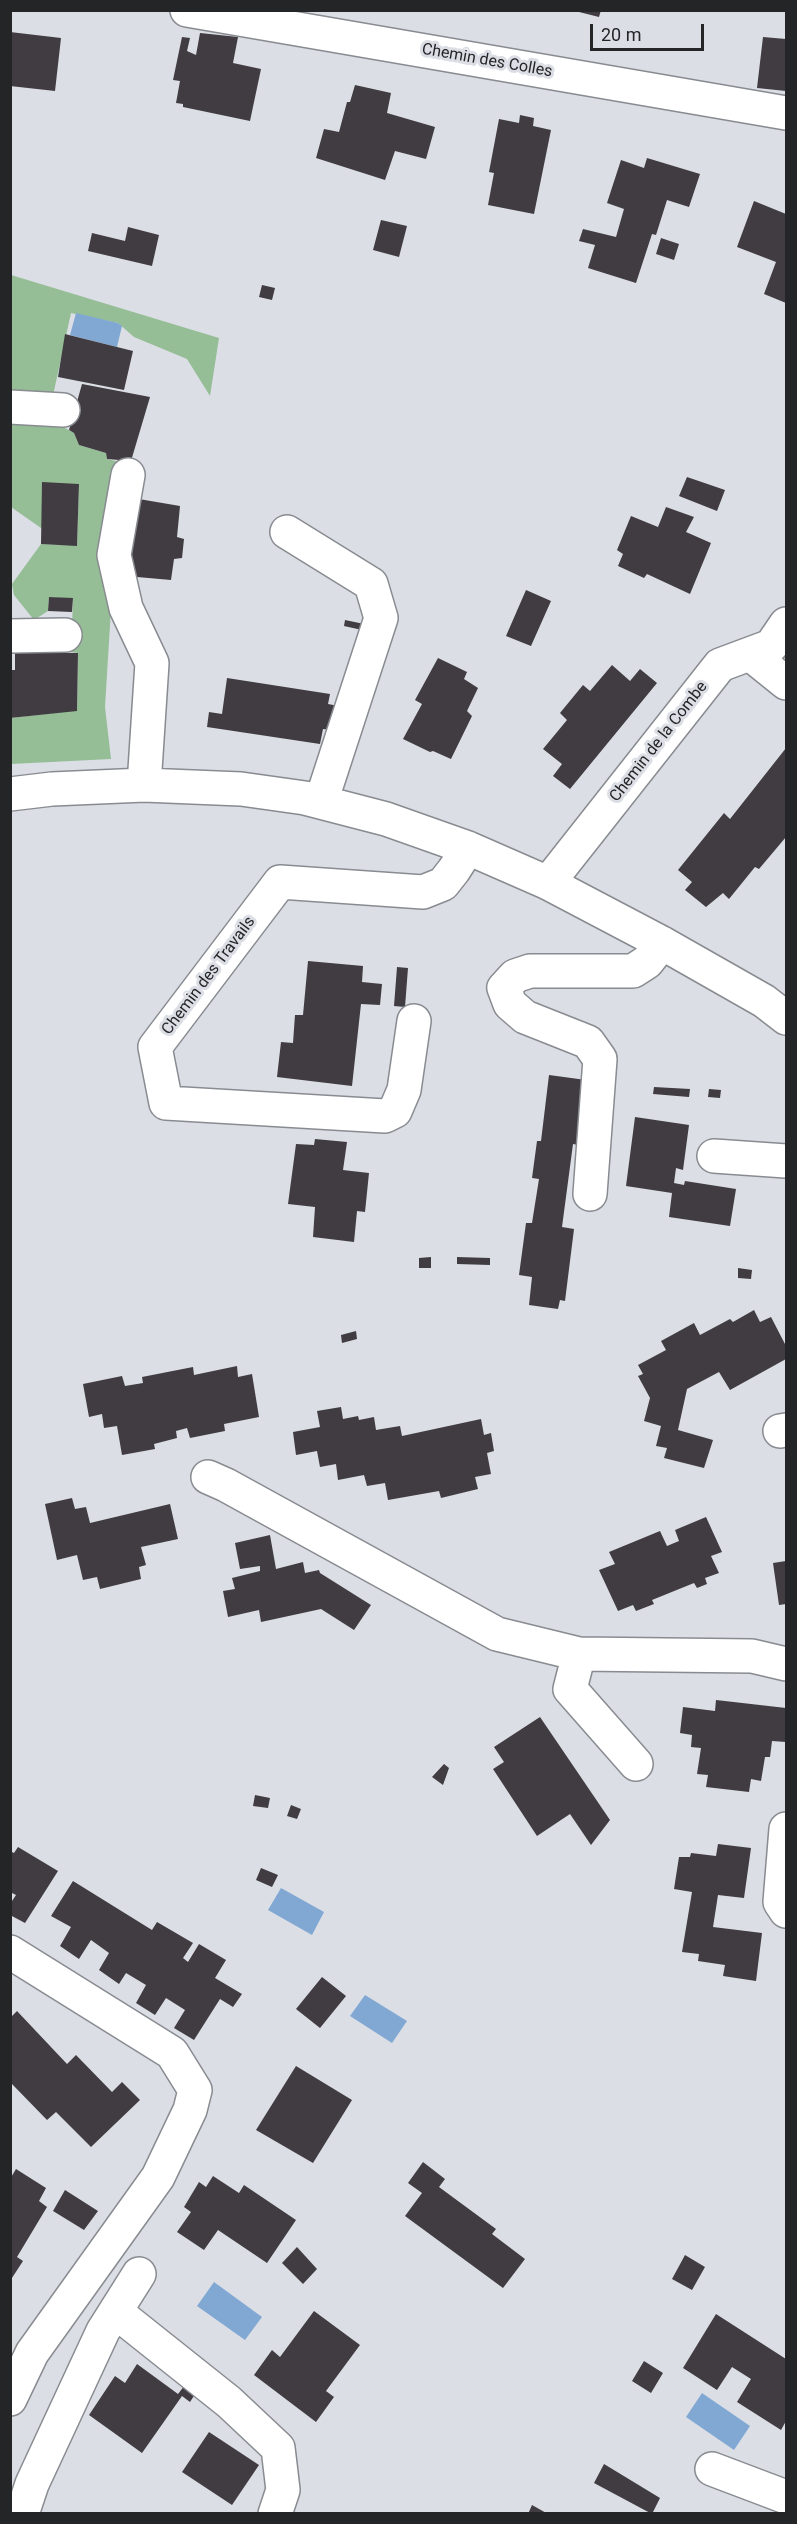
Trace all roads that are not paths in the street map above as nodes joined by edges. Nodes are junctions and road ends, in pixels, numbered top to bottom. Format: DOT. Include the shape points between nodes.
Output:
graph roads {
  1 [pos="187,10"];
  2 [pos="362,24"];
  3 [pos="786,113"];
  4 [pos="10,406"];
  5 [pos="63,410"];
  6 [pos="128,475"];
  7 [pos="287,532"];
  8 [pos="786,624"];
  9 [pos="65,635"];
  10 [pos="10,636"];
  11 [pos="750,654"];
  12 [pos="786,683"];
  13 [pos="144,785"];
  14 [pos="10,794"];
  15 [pos="321,802"];
  16 [pos="468,848"];
  17 [pos="548,883"];
  18 [pos="662,943"];
  19 [pos="786,1018"];
  20 [pos="414,1021"];
  21 [pos="714,1156"];
  22 [pos="786,1161"];
  23 [pos="590,1194"];
  24 [pos="208,1477"];
  25 [pos="579,1654"];
  26 [pos="786,1664"];
  27 [pos="636,1764"];
  28 [pos="786,1829"];
  29 [pos="786,1911"];
  30 [pos="10,1952"];
  31 [pos="140,2274"];
  32 [pos="116,2312"];
  33 [pos="10,2399"];
  34 [pos="712,2469"];
  35 [pos="786,2497"];
  36 [pos="22,2514"];
  37 [pos="275,2514"];
  1 -- 2 [label="street, Chemin des Colles"];
  2 -- 3 [label="street, Chemin des Colles"];
  4 -- 5 [label="street"];
  6 -- 13 [label="street" via="114,555 126,608 152,663"];
  7 -- 15 [label="street" via="371,584 381,618"];
  8 -- 11 [label="street, Chemin de la Combe" via="771,646"];
  9 -- 10 [label="street"];
  11 -- 12 [label="street"];
  11 -- 17 [label="street, Chemin de la Combe" via="720,665"];
  13 -- 14 [label="street"];
  13 -- 15 [label="street" via="241,789"];
  15 -- 16 [label="street" via="386,819"];
  16 -- 17 [label="street"];
  16 -- 20 [label="street, Chemin des Travails" via="443,884 423,892 280,882 155,1047 166,1103 385,1116 395,1111 404,1090"];
  17 -- 18 [label="street"];
  18 -- 19 [label="street" via="764,1001"];
  18 -- 23 [label="street" via="647,962 633,971 530,971 515,976 504,988 510,1004 525,1017 588,1042 600,1059"];
  21 -- 22 [label="street"];
  24 -- 25 [label="street" via="497,1634"];
  25 -- 26 [label="street" via="752,1656"];
  25 -- 27 [label="street" via="570,1689"];
  28 -- 29 [label="street" via="780,1902"];
  30 -- 33 [label="street" via="172,2054 195,2090 190,2110 158,2177 32,2353"];
  31 -- 32 [label="street"];
  32 -- 36 [label="street" via="103,2331"];
  32 -- 37 [label="street" via="229,2402 278,2448 283,2490"];
  34 -- 35 [label="street"];
}
